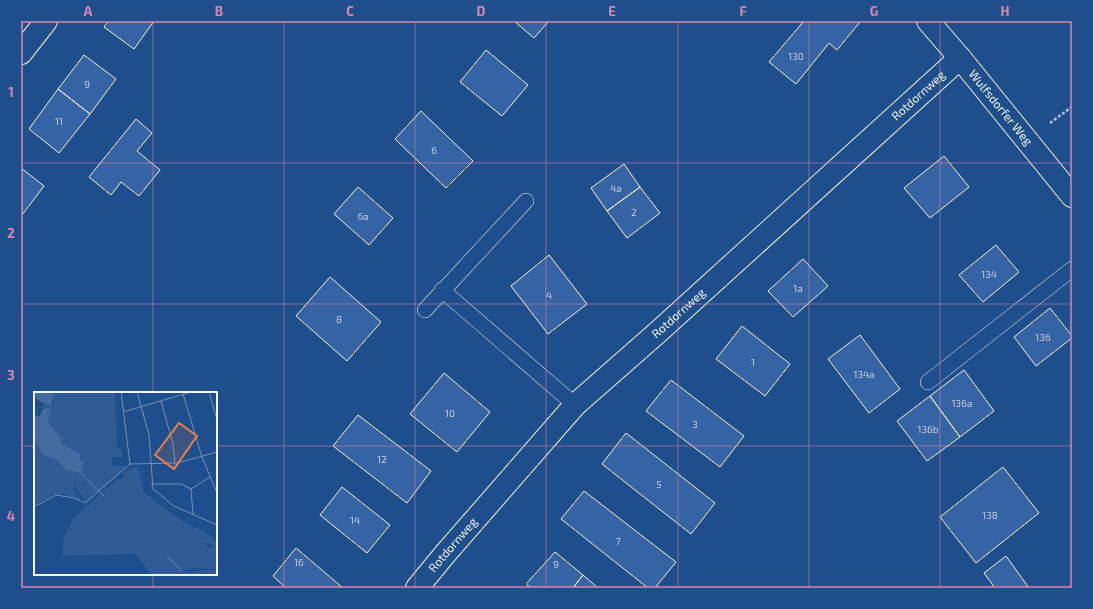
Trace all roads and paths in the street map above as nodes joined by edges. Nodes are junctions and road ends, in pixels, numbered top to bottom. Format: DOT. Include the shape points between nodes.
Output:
graph roads {
  1 [pos="46,21"];
  2 [pos="928,21"];
  3 [pos="21,53"];
  4 [pos="960,58"];
  5 [pos="1072,196"];
  6 [pos="526,201"];
  7 [pos="1072,269"];
  8 [pos="442,290"];
  9 [pos="425,310"];
  10 [pos="928,382"];
  11 [pos="575,405"];
  12 [pos="417,588"];
  1 -- 3 [label="street"];
  2 -- 4 [label="street, Wulfsdorfer Weg"];
  4 -- 5 [label="street, Wulfsdorfer Weg"];
  4 -- 11 [label="street, Rotdornweg" via="658,333"];
  6 -- 8 [label="lane"];
  7 -- 10 [label="lane"];
  8 -- 9 [label="lane"];
  8 -- 11 [label="lane"];
  11 -- 12 [label="street, Rotdornweg"];
}
